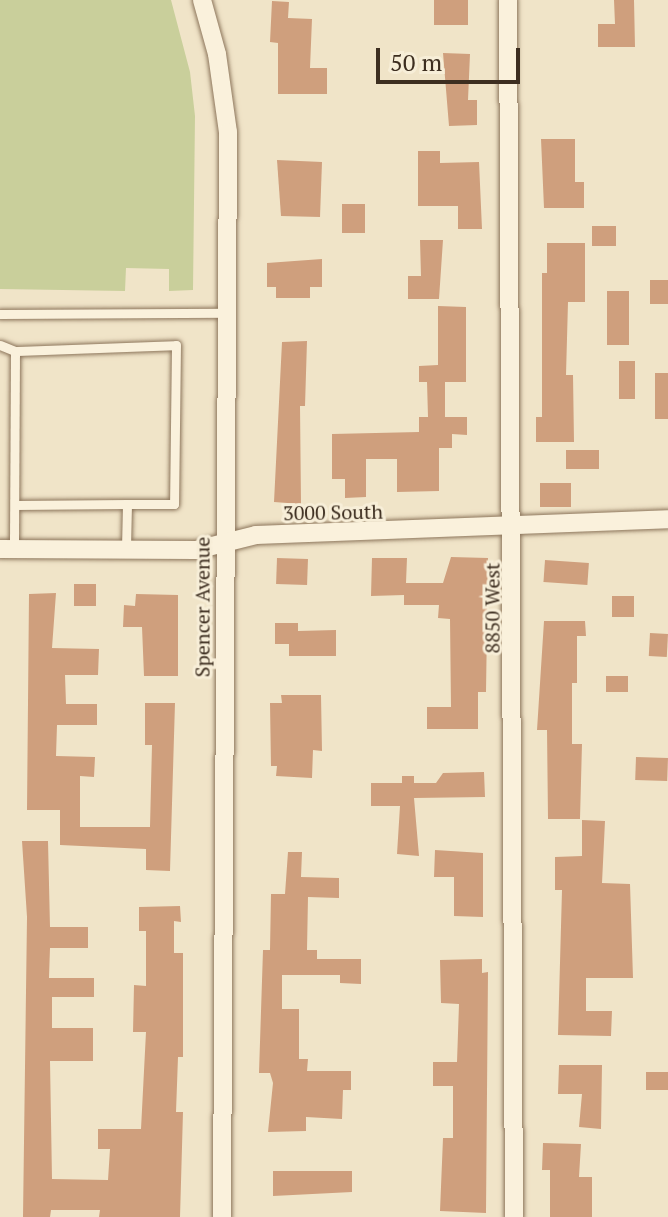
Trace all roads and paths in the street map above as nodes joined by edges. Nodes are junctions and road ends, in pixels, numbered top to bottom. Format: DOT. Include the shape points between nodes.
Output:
graph roads {
  1 [pos="202,0"];
  2 [pos="508,0"];
  3 [pos="228,313"];
  4 [pos="0,314"];
  5 [pos="0,345"];
  6 [pos="15,351"];
  7 [pos="127,504"];
  8 [pos="15,505"];
  9 [pos="668,519"];
  10 [pos="514,526"];
  11 [pos="224,545"];
  12 [pos="7,549"];
  13 [pos="126,549"];
  14 [pos="222,1217"];
  15 [pos="514,1217"];
  1 -- 3 [label="street, Spencer Avenue" via="217,54 228,132"];
  2 -- 10 [label="street, 8850 West"];
  3 -- 4 [label="lane"];
  3 -- 11 [label="street, Spencer Avenue"];
  5 -- 6 [label="lane"];
  6 -- 7 [label="lane" via="176,345 174,504"];
  6 -- 8 [label="lane"];
  7 -- 8 [label="lane"];
  7 -- 13 [label="lane"];
  8 -- 12 [label="lane"];
  9 -- 10 [label="street, 3000 South"];
  10 -- 11 [label="street, 3000 South" via="256,535"];
  10 -- 15 [label="street, 8850 West"];
  11 -- 13 [label="street, 3000 South"];
  11 -- 14 [label="street, Spencer Avenue"];
  12 -- 13 [label="street, 3000 South"];
}
